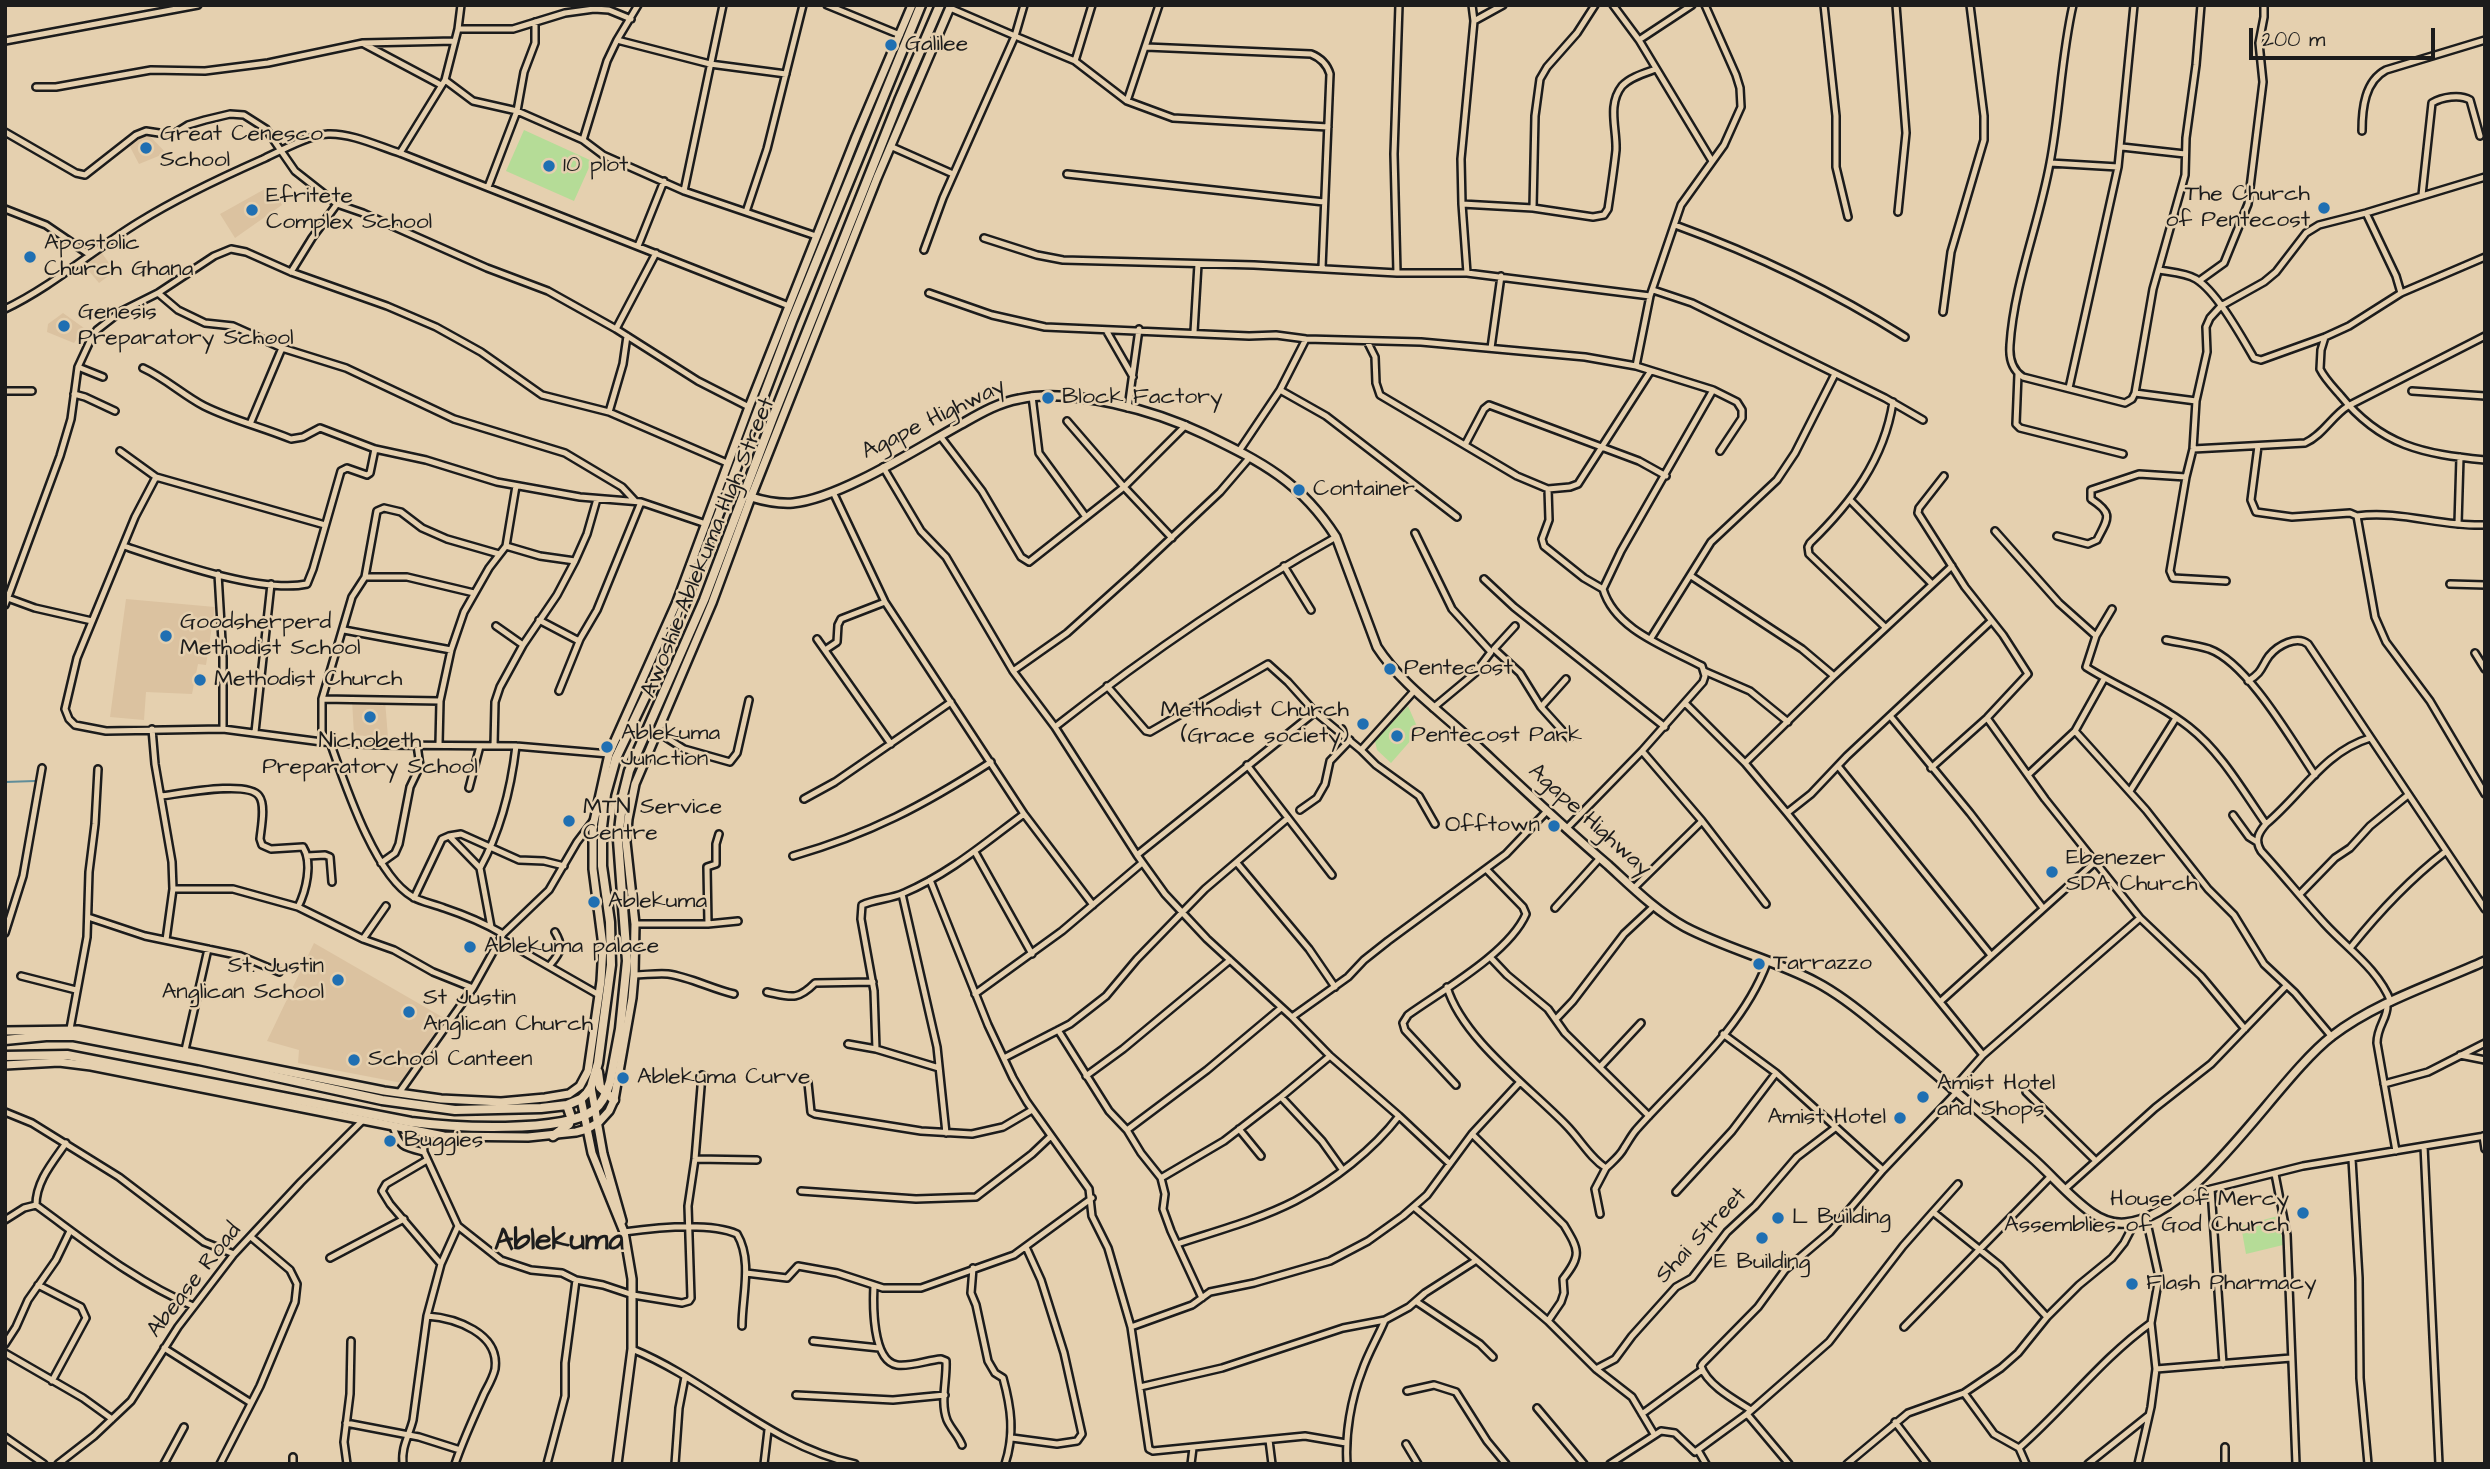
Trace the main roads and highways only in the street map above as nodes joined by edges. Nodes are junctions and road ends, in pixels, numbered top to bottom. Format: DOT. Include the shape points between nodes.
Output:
graph roads {
  1 [pos="921,5"];
  2 [pos="940,5"];
  3 [pos="886,89"];
  4 [pos="900,98"];
  5 [pos="5,1041"];
  6 [pos="5,1056"];
  7 [pos="598,1063"];
  8 [pos="610,1097"];
  9 [pos="567,1105"];
  10 [pos="571,1120"];
  11 [pos="553,1136"];
  1 -- 3 [label="main road, Awoshie-Ablekuma High Street"];
  2 -- 4 [label="main road, Awoshie-Ablekuma High Street"];
  3 -- 4 [label="main road"];
  3 -- 7 [label="main road, Awoshie-Ablekuma High Street" via="738,457 685,603 648,691 620,739 602,827 610,922"];
  4 -- 8 [label="main road, Awoshie-Ablekuma High Street" via="708,602 629,771 620,820 626,974"];
  5 -- 9 [label="main road" via="46,1036 123,1042 413,1106"];
  6 -- 10 [label="main road" via="67,1055 444,1131"];
  7 -- 8 [label="main road" via="598,1083"];
  7 -- 9 [label="main road, Awoshie-Ablekuma High Street" via="591,1087 581,1099"];
  8 -- 10 [label="main road, Awoshie-Ablekuma High Street"];
  9 -- 10 [label="main road"];
  10 -- 11 [label="main road"];
}
